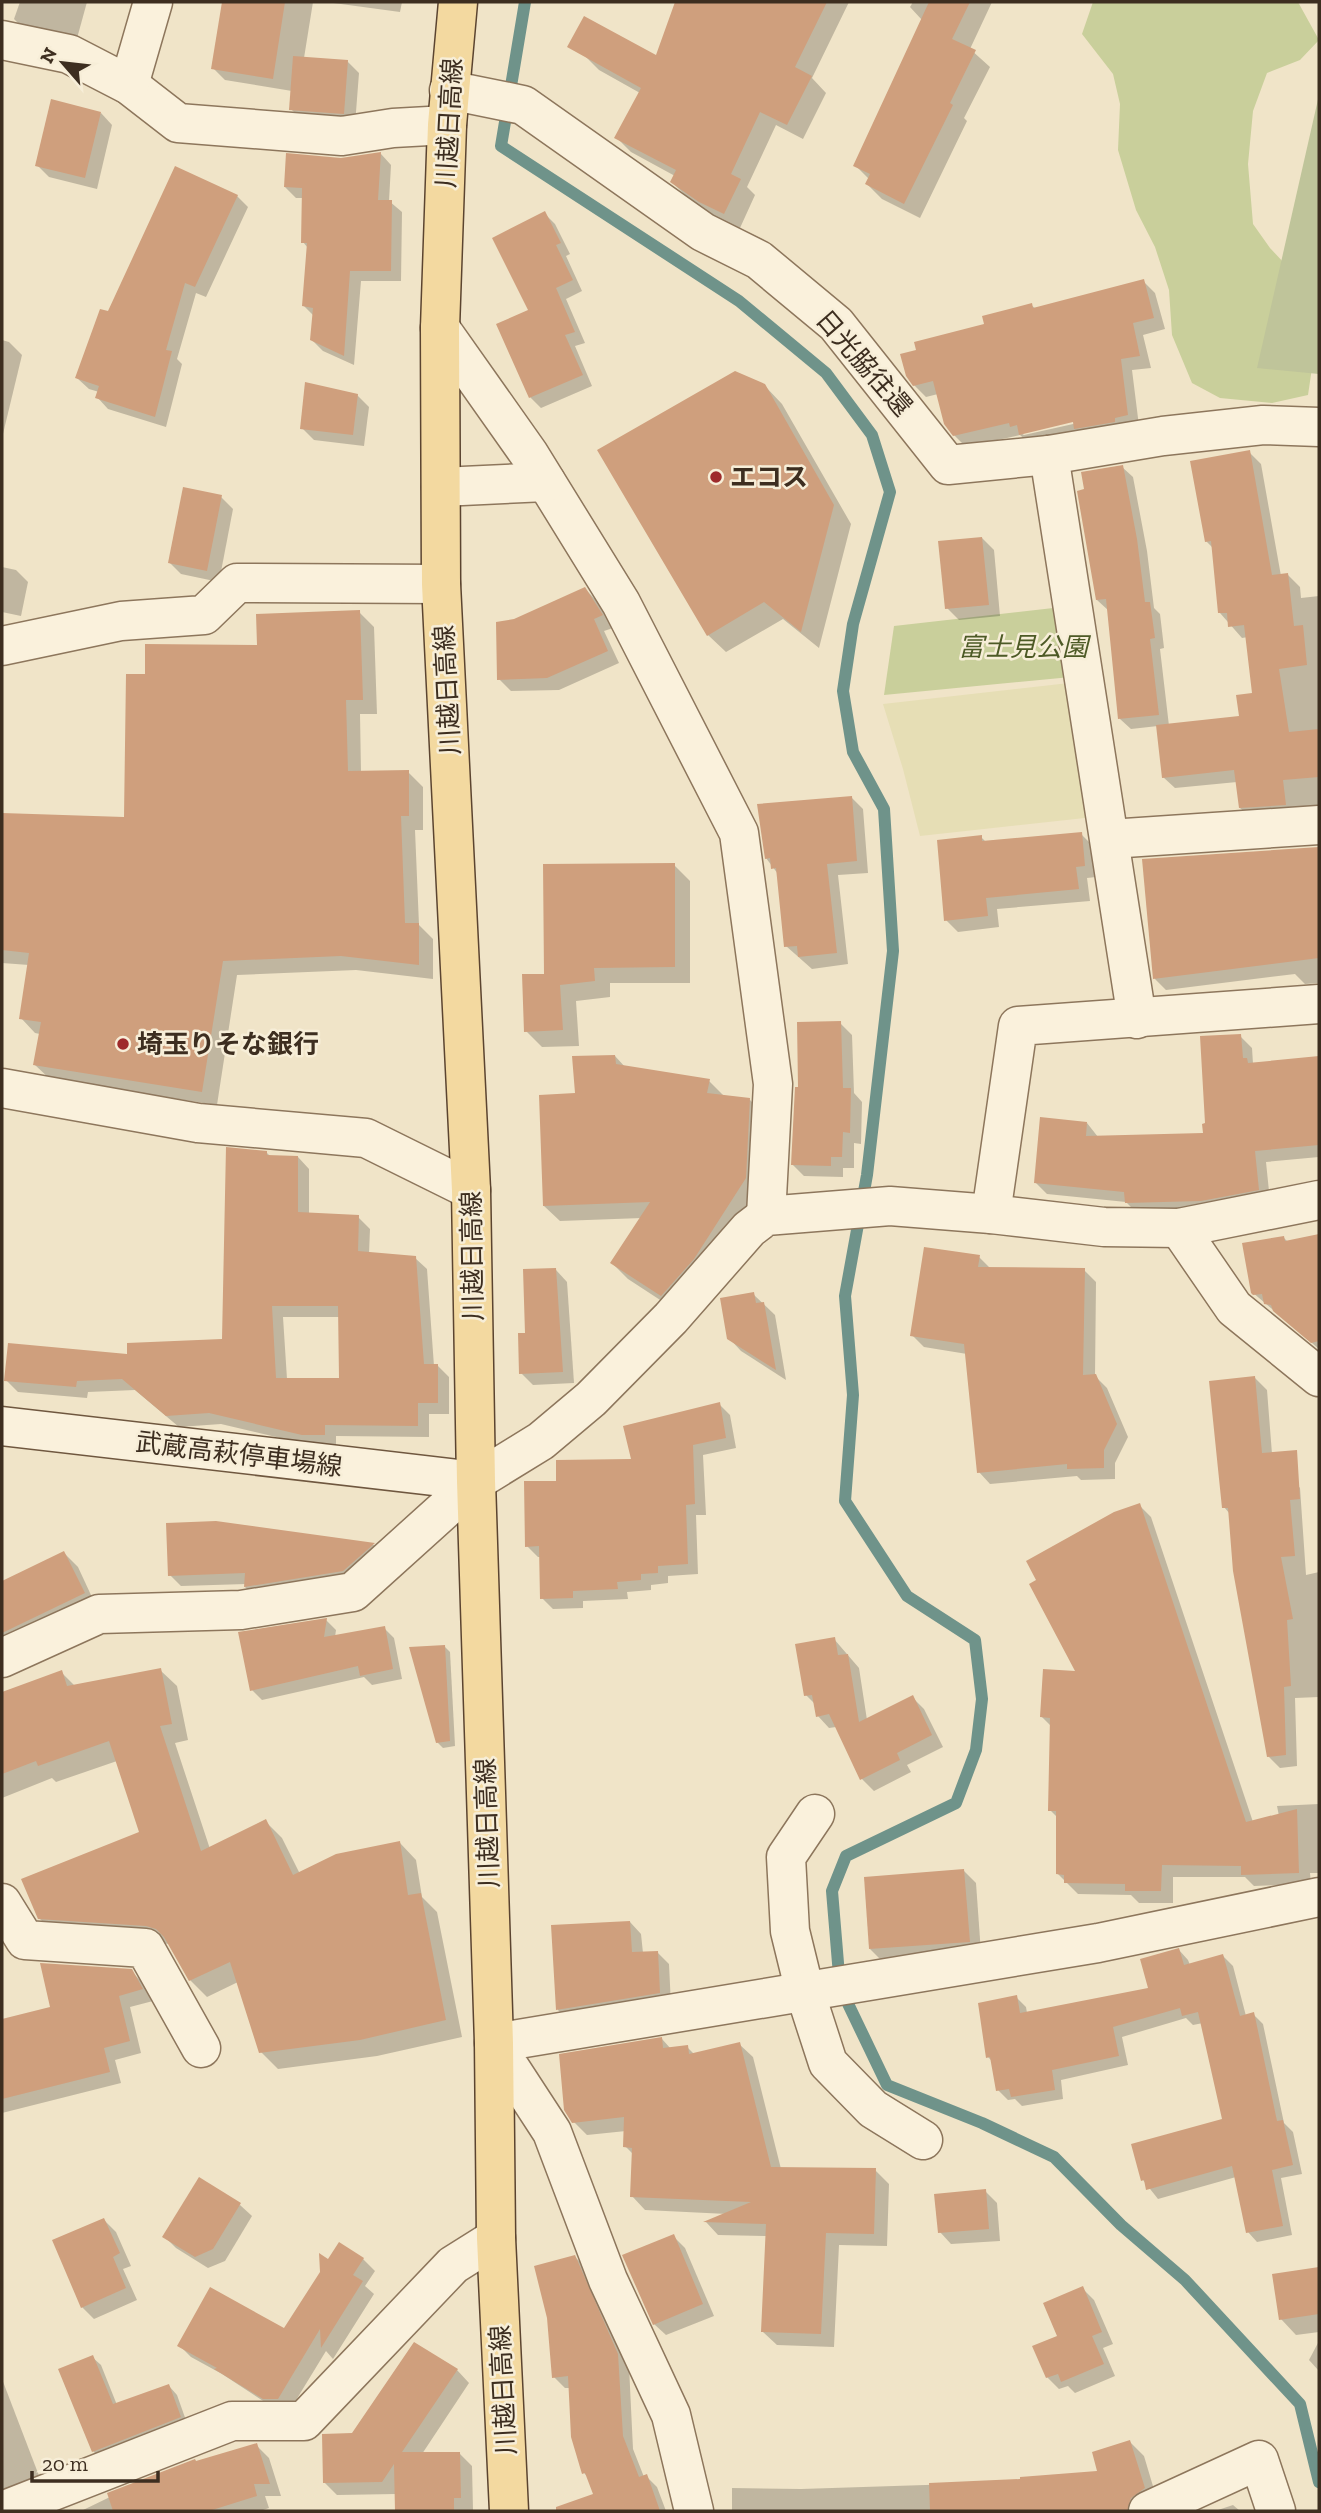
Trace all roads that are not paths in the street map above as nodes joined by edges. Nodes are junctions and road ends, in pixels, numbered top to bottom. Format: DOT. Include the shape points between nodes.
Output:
graph roads {
  1 [pos="153,2"];
  2 [pos="457,2"];
  3 [pos="2,40"];
  4 [pos="129,85"];
  5 [pos="448,108"];
  6 [pos="440,328"];
  7 [pos="1319,427"];
  8 [pos="1049,455"];
  9 [pos="546,482"];
  10 [pos="441,486"];
  11 [pos="441,584"];
  12 [pos="2,646"];
  13 [pos="1319,825"];
  14 [pos="1110,839"];
  15 [pos="1319,1004"];
  16 [pos="1137,1019"];
  17 [pos="2,1088"];
  18 [pos="471,1190"];
  19 [pos="1319,1200"];
  20 [pos="991,1214"];
  21 [pos="766,1216"];
  22 [pos="1179,1228"];
  23 [pos="1319,1377"];
  24 [pos="2,1426"];
  25 [pos="476,1481"];
  26 [pos="2,1658"];
  27 [pos="816,1814"];
  28 [pos="1319,1897"];
  29 [pos="2,1903"];
  30 [pos="809,1991"];
  31 [pos="494,2043"];
  32 [pos="201,2049"];
  33 [pos="923,2140"];
  34 [pos="496,2238"];
  35 [pos="2,2511"];
  36 [pos="509,2511"];
  37 [pos="694,2511"];
  38 [pos="1148,2511"];
  39 [pos="1276,2511"];
  1 -- 4 [label="street"];
  2 -- 5 [label="main road, 川越日高線"];
  3 -- 4 [label="street, 日光脇往還" via="69,54"];
  4 -- 5 [label="street, 日光脇往還" via="178,123 342,136 393,128"];
  5 -- 6 [label="main road, 川越日高線"];
  5 -- 8 [label="street, 日光脇往還" via="486,98 523,105 703,232 760,260 836,324 948,465"];
  6 -- 9 [label="street"];
  6 -- 10 [label="main road, 川越日高線"];
  7 -- 8 [label="street, 日光脇往還" via="1262,425"];
  8 -- 14 [label="street"];
  9 -- 10 [label="street"];
  9 -- 21 [label="street" via="621,603 739,833 773,1084"];
  10 -- 11 [label="main road, 川越日高線"];
  11 -- 12 [label="street" via="237,583 204,615 121,621"];
  11 -- 18 [label="main road, 川越日高線"];
  13 -- 14 [label="street"];
  14 -- 16 [label="street"];
  15 -- 16 [label="street"];
  16 -- 20 [label="street" via="1018,1026"];
  17 -- 18 [label="street" via="198,1122 366,1138"];
  18 -- 25 [label="main road, 川越日高線"];
  19 -- 22 [label="street"];
  20 -- 21 [label="street" via="890,1206"];
  20 -- 22 [label="street" via="1104,1227"];
  21 -- 25 [label="street" via="591,1399 541,1441"];
  22 -- 23 [label="street" via="1234,1308"];
  24 -- 25 [label="street, 武蔵高萩停車場線"];
  25 -- 26 [label="street" via="353,1592 241,1610 99,1614"];
  25 -- 31 [label="main road, 川越日高線"];
  27 -- 30 [label="street" via="786,1857 790,1931"];
  28 -- 30 [label="street" via="1098,1943"];
  29 -- 32 [label="street" via="25,1940 145,1948"];
  30 -- 31 [label="street"];
  30 -- 33 [label="street" via="828,2063 873,2109"];
  31 -- 34 [label="main road, 川越日高線"];
  31 -- 37 [label="street" via="552,2132 608,2280 671,2415"];
  34 -- 35 [label="street" via="453,2265 304,2421 232,2421"];
  34 -- 36 [label="main road, 川越日高線"];
  38 -- 39 [label="street" via="1259,2460"];
}
